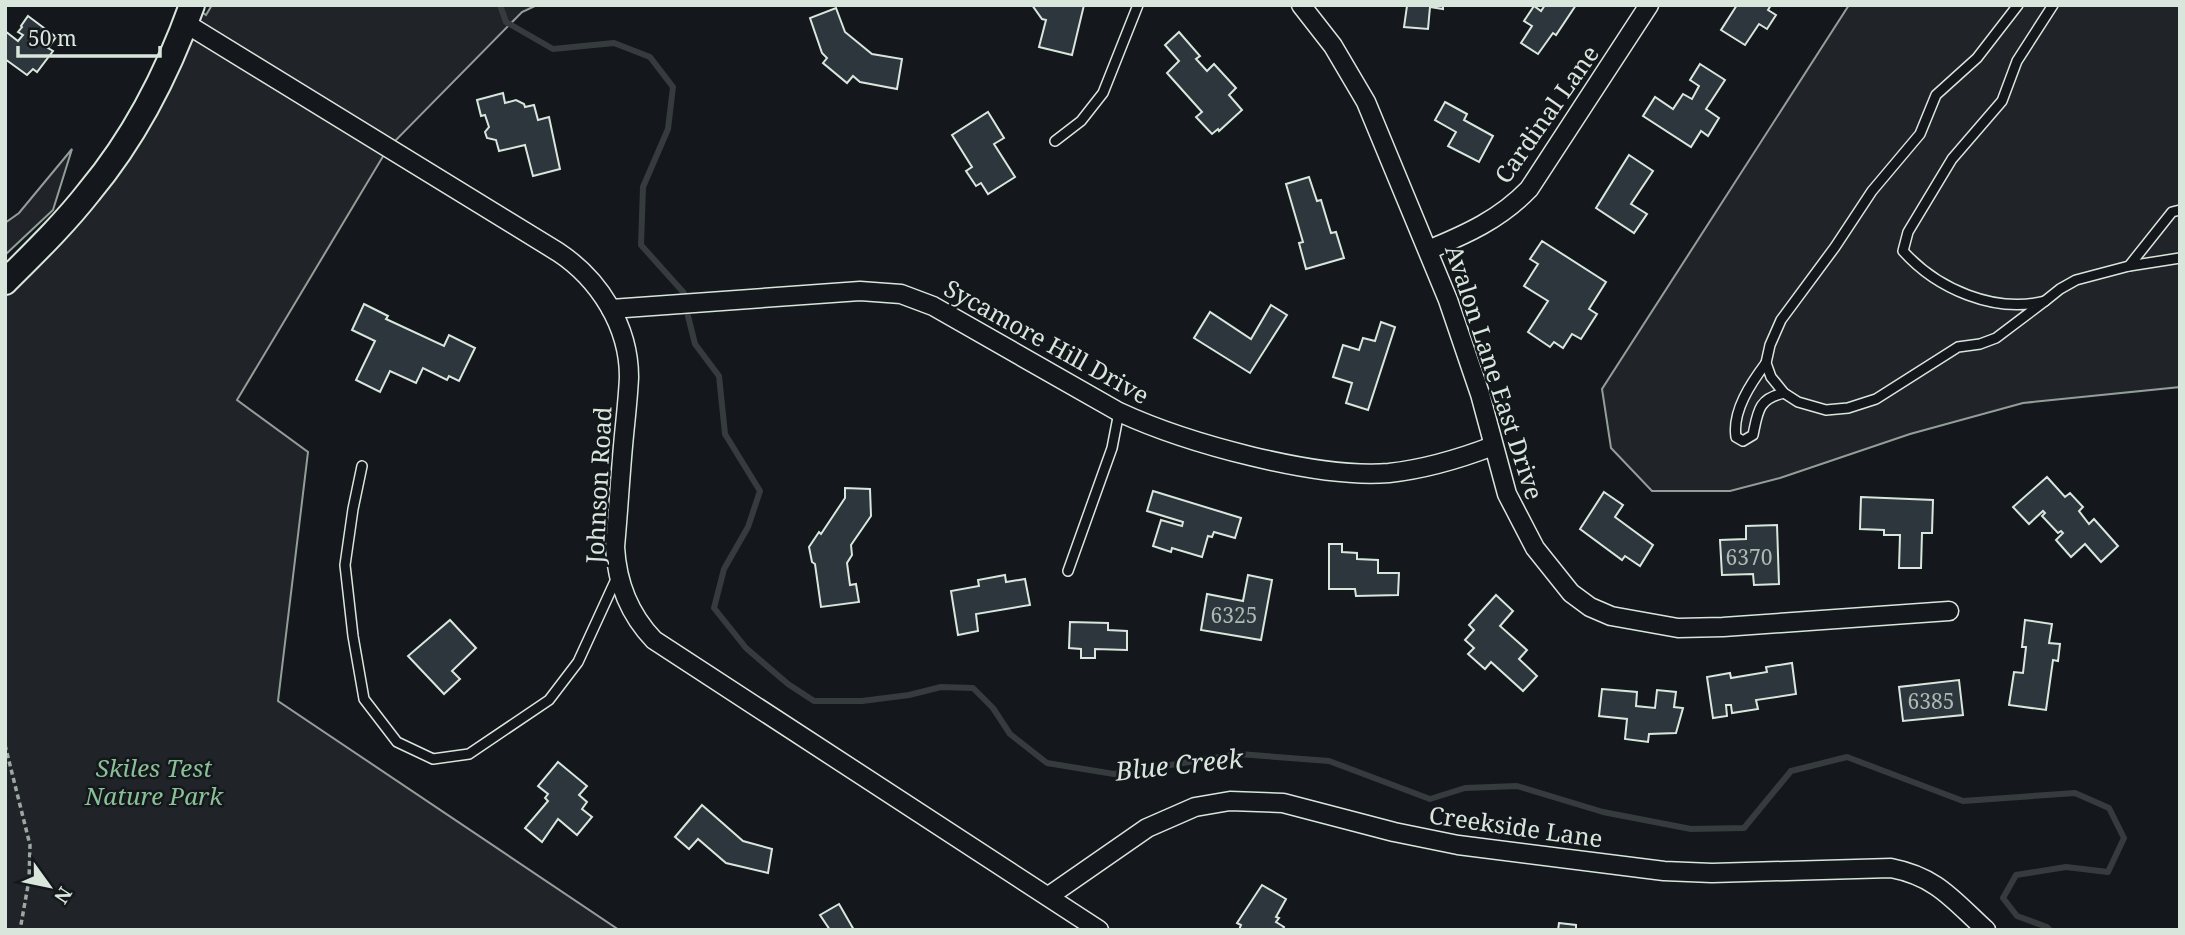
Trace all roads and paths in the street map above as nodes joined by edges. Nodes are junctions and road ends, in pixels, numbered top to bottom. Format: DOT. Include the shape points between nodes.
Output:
graph roads {
  1 [pos="1138,5"];
  2 [pos="1301,5"];
  3 [pos="1649,5"];
  4 [pos="2018,5"];
  5 [pos="2053,5"];
  6 [pos="189,14"];
  7 [pos="1055,141"];
  8 [pos="2180,210"];
  9 [pos="1428,250"];
  10 [pos="2180,258"];
  11 [pos="2129,266"];
  12 [pos="5,282"];
  13 [pos="2045,301"];
  14 [pos="611,309"];
  15 [pos="1766,363"];
  16 [pos="1784,393"];
  17 [pos="1119,412"];
  18 [pos="1493,446"];
  19 [pos="362,466"];
  20 [pos="1068,571"];
  21 [pos="618,576"];
  22 [pos="1949,611"];
  23 [pos="5,746"];
  24 [pos="1049,896"];
  25 [pos="20,930"];
  26 [pos="1099,930"];
  27 [pos="1986,930"];
  1 -- 7 [label="lane" via="1103,93 1081,121"];
  2 -- 9 [label="street, Avalon Lane East Drive" via="1358,86"];
  3 -- 9 [label="street, Cardinal Lane" via="1529,189 1489,223"];
  4 -- 15 [label="lane" via="1978,58 1937,95 1920,134 1872,191 1781,320"];
  5 -- 13 [label="lane" via="2017,61 2002,101 1952,159 1908,232 1903,251 1916,265 1972,298 2003,304"];
  6 -- 12 [label="main road" via="148,105 112,162 59,228"];
  6 -- 14 [label="street, Johnson Road" via="565,257 594,283"];
  8 -- 11 [label="lane" via="2172,212"];
  9 -- 18 [label="street, Avalon Lane East Drive" via="1466,351"];
  10 -- 11 [label="lane"];
  11 -- 13 [label="lane" via="2076,280"];
  13 -- 16 [label="lane" via="1996,338 1958,346 1876,400 1826,410"];
  14 -- 17 [label="street, Sycamore Hill Drive" via="860,291 901,294 933,306"];
  14 -- 21 [label="street, Johnson Road" via="624,341 629,375 615,547"];
  15 -- 16 [label="lane"];
  15 -- 16 [label="lane" via="1742,404 1735,437 1743,441 1753,435 1761,403"];
  17 -- 18 [label="street, Sycamore Hill Drive" via="1229,449 1349,472 1414,470"];
  17 -- 20 [label="lane" via="1112,448"];
  18 -- 22 [label="street, Avalon Lane East Drive" via="1507,494 1535,548 1571,593 1605,614 1651,625 1705,628"];
  19 -- 21 [label="lane" via="345,565 364,699 397,742 433,759 469,754 549,700 578,662"];
  21 -- 24 [label="street, Johnson Road" via="631,610 654,640"];
  23 -- 25 [label="path" via="30,845"];
  24 -- 26 [label="street, Johnson Road"];
  24 -- 27 [label="street, Creekside Lane" via="1130,837 1162,820 1213,803 1266,801 1458,845 1664,871 1891,868 1937,884"];
}
